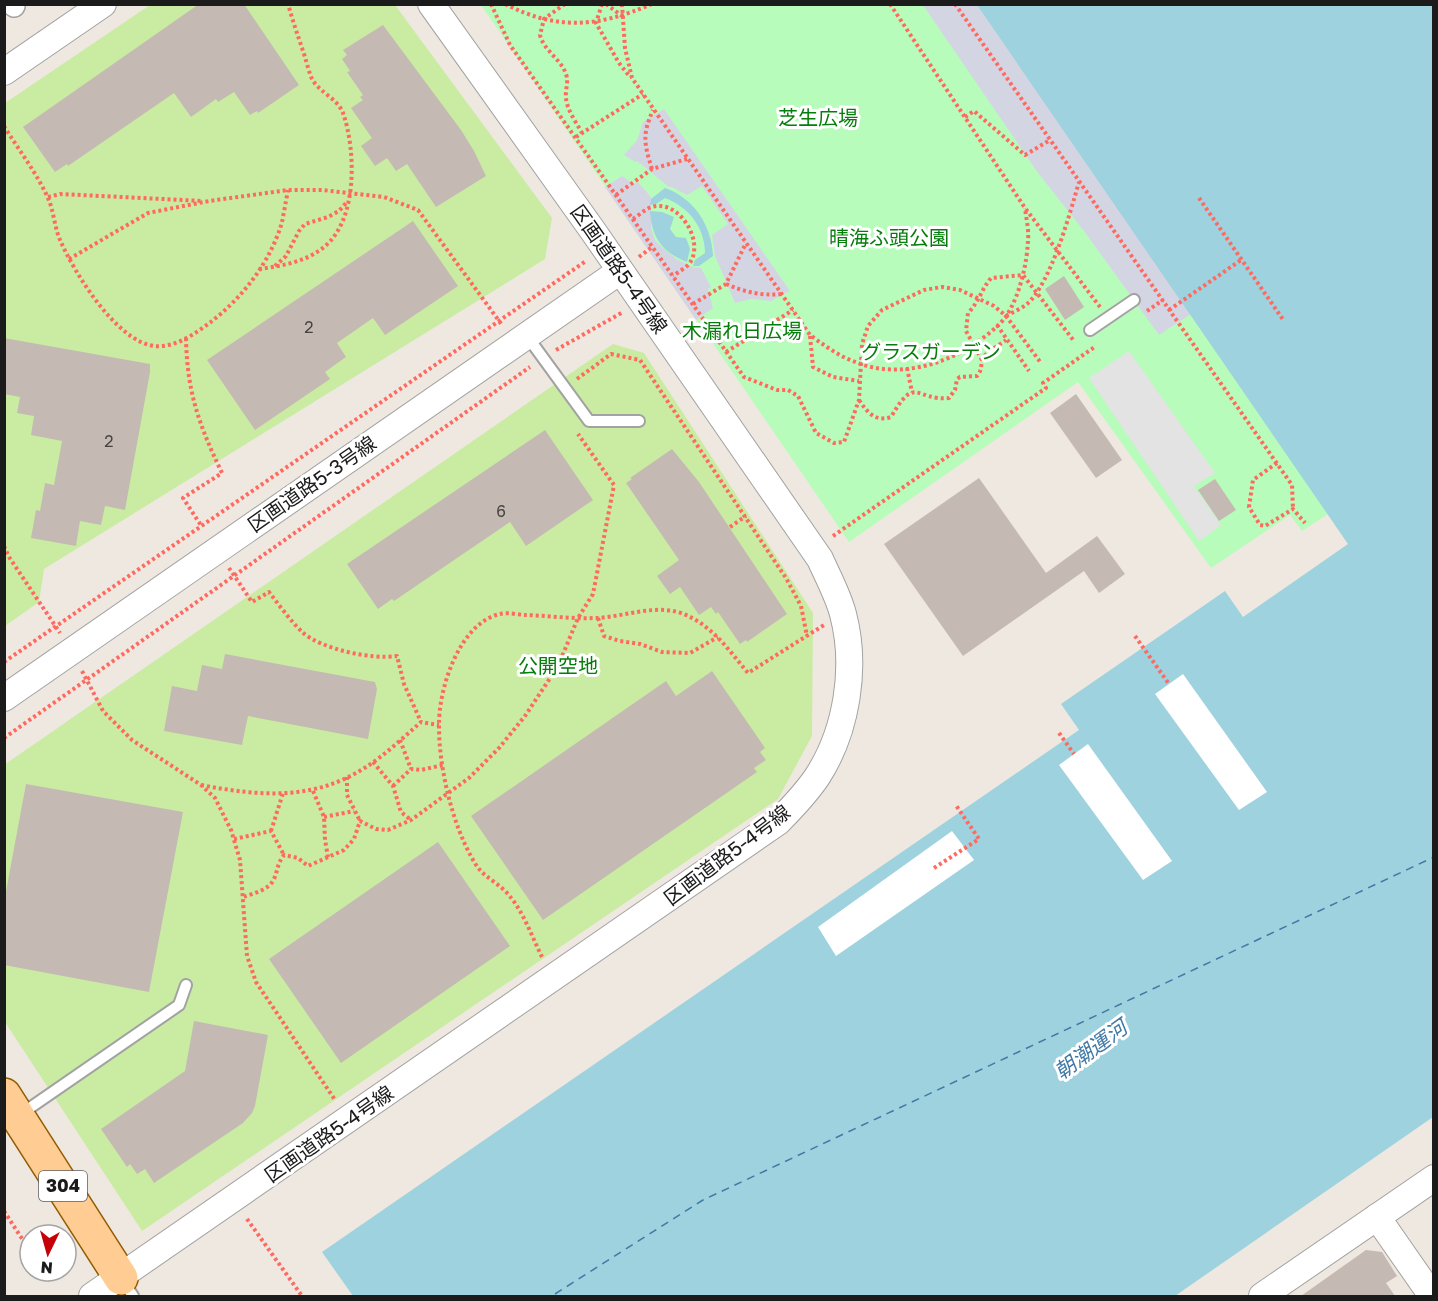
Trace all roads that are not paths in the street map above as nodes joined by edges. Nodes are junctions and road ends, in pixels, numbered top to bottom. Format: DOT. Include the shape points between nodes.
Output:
graph roads {
  1 [pos="103,4"];
  2 [pos="431,4"];
  3 [pos="4,72"];
  4 [pos="629,264"];
  5 [pos="1134,300"];
  6 [pos="1090,330"];
  7 [pos="521,339"];
  8 [pos="639,421"];
  9 [pos="4,698"];
  10 [pos="186,985"];
  11 [pos="11,1106"];
  12 [pos="1434,1178"];
  13 [pos="1377,1217"];
  14 [pos="127,1287"];
  15 [pos="92,1296"];
  16 [pos="1262,1296"];
  17 [pos="1432,1296"];
  1 -- 3 [label="street"];
  2 -- 4 [label="street, 区画道路5-4号線"];
  4 -- 7 [label="street, 区画道路5-3号線"];
  4 -- 14 [label="street, 区画道路5-4号線" via="820,559 843,614 849,652 848,687 833,747 799,800 752,842 348,1121"];
  5 -- 6 [label="lane"];
  7 -- 8 [label="lane" via="589,421"];
  7 -- 9 [label="street, 区画道路5-3号線"];
  10 -- 11 [label="lane" via="179,1005"];
  11 -- 14 [label="main road, 304"];
  12 -- 13 [label="street"];
  13 -- 16 [label="street"];
  13 -- 17 [label="street"];
  14 -- 15 [label="street, 区画道路5-4号線"];
}
